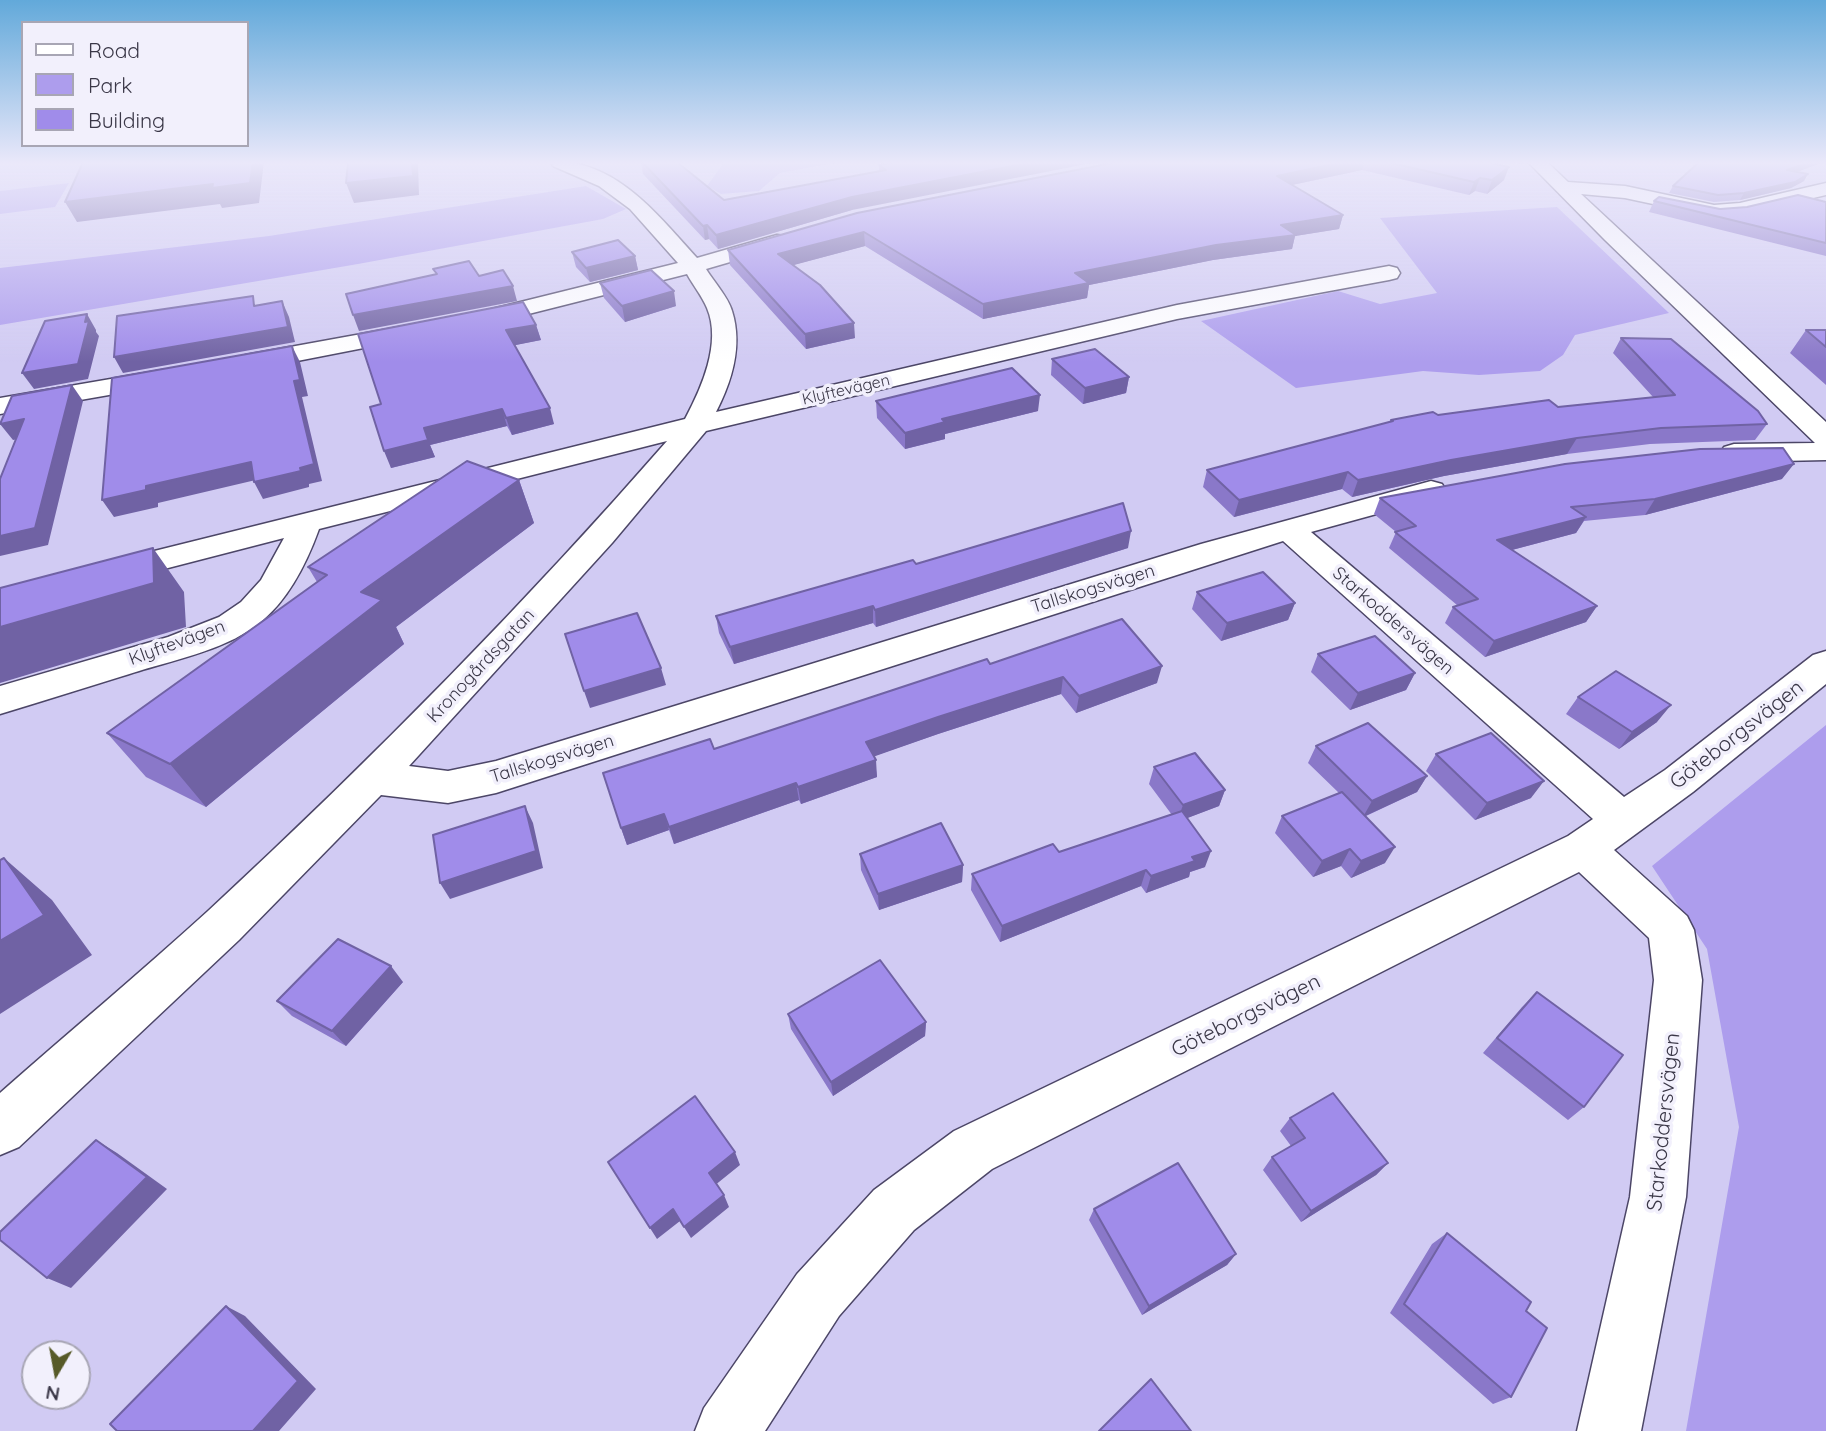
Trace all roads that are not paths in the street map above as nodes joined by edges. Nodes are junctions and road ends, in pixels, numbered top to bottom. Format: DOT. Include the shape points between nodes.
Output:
graph roads {
  1 [pos="658,229"];
  2 [pos="1607,229"];
  3 [pos="799,235"];
  4 [pos="693,267"];
  5 [pos="1389,273"];
  6 [pos="456,324"];
  7 [pos="430,329"];
  8 [pos="221,368"];
  9 [pos="181,375"];
  10 [pos="0,406"];
  11 [pos="696,425"];
  12 [pos="1826,437"];
  13 [pos="1826,451"];
  14 [pos="1703,453"];
  15 [pos="1457,485"];
  16 [pos="306,523"];
  17 [pos="1289,530"];
  18 [pos="80,580"];
  19 [pos="1826,664"];
  20 [pos="0,700"];
  21 [pos="372,778"];
  22 [pos="1603,836"];
  23 [pos="0,1128"];
  24 [pos="727,1431"];
  25 [pos="1609,1431"];
  1 -- 4 [label="street, Kronogårdsgatan"];
  2 -- 12 [label="street"];
  3 -- 4 [label="street"];
  4 -- 6 [label="street"];
  4 -- 11 [label="street, Kronogårdsgatan" via="720,310 724,344 718,382"];
  5 -- 11 [label="street, Klyftevägen" via="1177,312"];
  7 -- 8 [label="street"];
  9 -- 10 [label="street"];
  11 -- 16 [label="street, Klyftevägen"];
  11 -- 21 [label="street, Kronogårdsgatan" via="592,546"];
  13 -- 14 [label="street"];
  15 -- 17 [label="street, Tallskogsvägen" via="1363,505"];
  16 -- 18 [label="street, Klyftevägen"];
  16 -- 20 [label="street, Klyftevägen" via="286,569 269,594 242,618 212,634"];
  17 -- 21 [label="street, Tallskogsvägen" via="496,777 448,787"];
  17 -- 22 [label="street, Starkoddersvägen"];
  19 -- 22 [label="street, Göteborgsvägen"];
  21 -- 23 [label="street, Kronogårdsgatan" via="223,926"];
  22 -- 24 [label="street, Göteborgsvägen" via="973,1150 894,1210 818,1295"];
  22 -- 25 [label="street, Starkoddersvägen" via="1642,900 1671,930 1678,980 1658,1197"];
}
